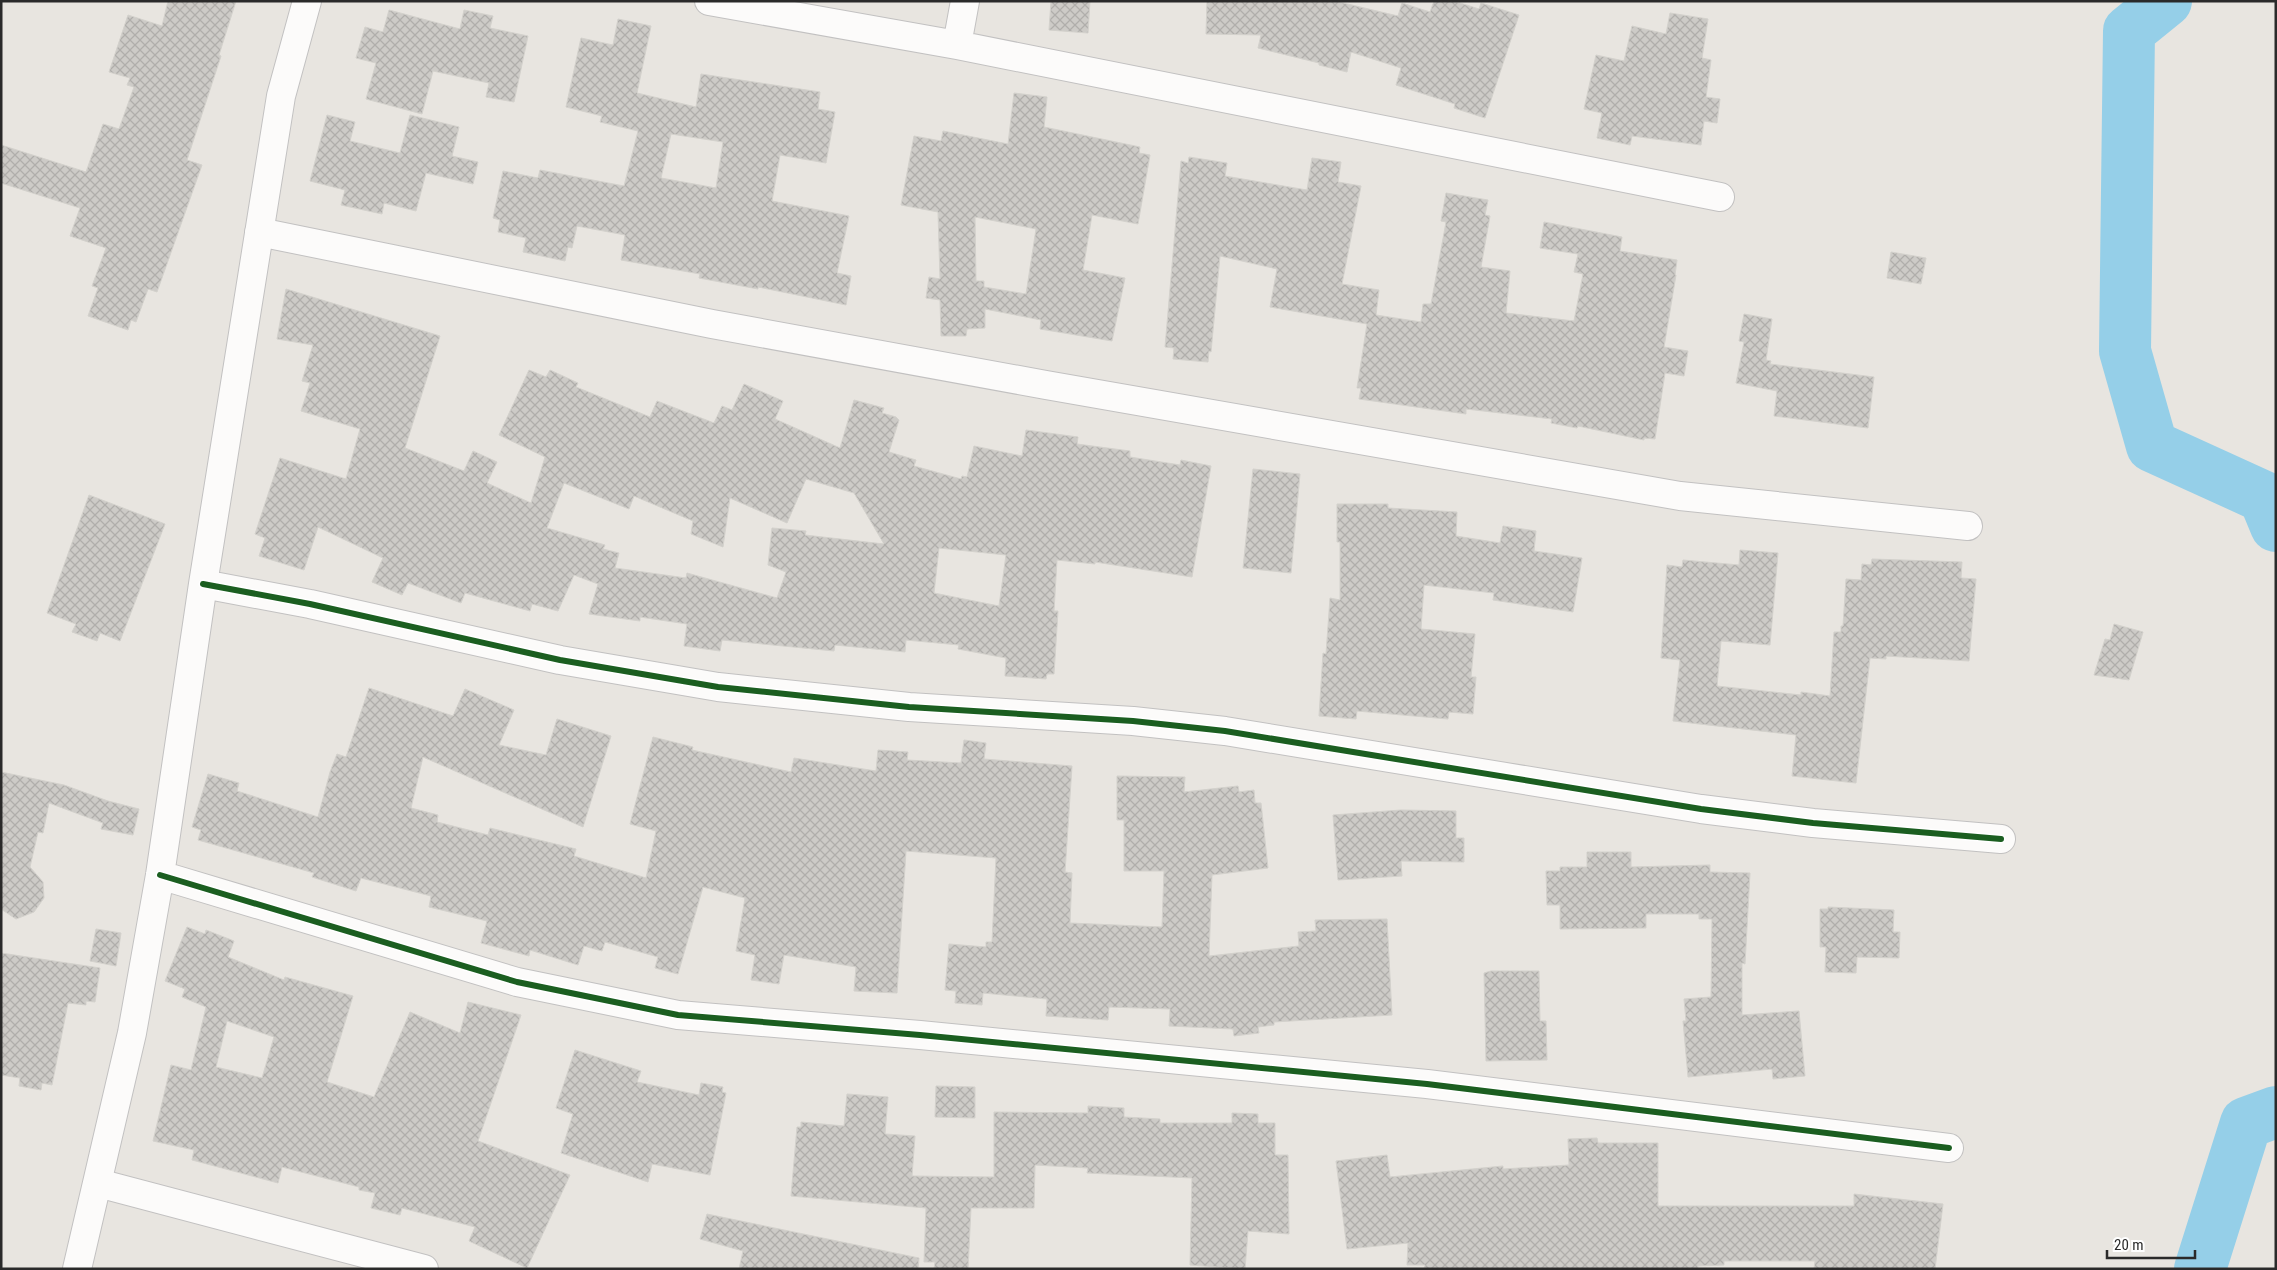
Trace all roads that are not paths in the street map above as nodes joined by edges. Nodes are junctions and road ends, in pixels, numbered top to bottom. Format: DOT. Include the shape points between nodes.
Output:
graph roads {
  1 [pos="307,1"];
  2 [pos="709,1"];
  3 [pos="965,1"];
  4 [pos="957,45"];
  5 [pos="1720,197"];
  6 [pos="259,232"];
  7 [pos="1968,526"];
  8 [pos="203,584"];
  9 [pos="2001,839"];
  10 [pos="160,875"];
  11 [pos="1949,1148"];
  12 [pos="98,1183"];
  13 [pos="77,1269"];
  14 [pos="424,1269"];
  1 -- 6 [label="street" via="281,96"];
  2 -- 4 [label="street"];
  3 -- 4 [label="street"];
  4 -- 5 [label="street"];
  6 -- 7 [label="street" via="712,324 1670,494"];
  6 -- 8 [label="street"];
  8 -- 9 [label="street" via="310,604 560,660 718,687 909,707 1133,721 1225,731 1701,809 1814,823"];
  8 -- 10 [label="street"];
  10 -- 11 [label="street" via="517,982 678,1015 1427,1084"];
  10 -- 12 [label="street" via="132,1033"];
  12 -- 13 [label="street"];
  12 -- 14 [label="street"];
}
